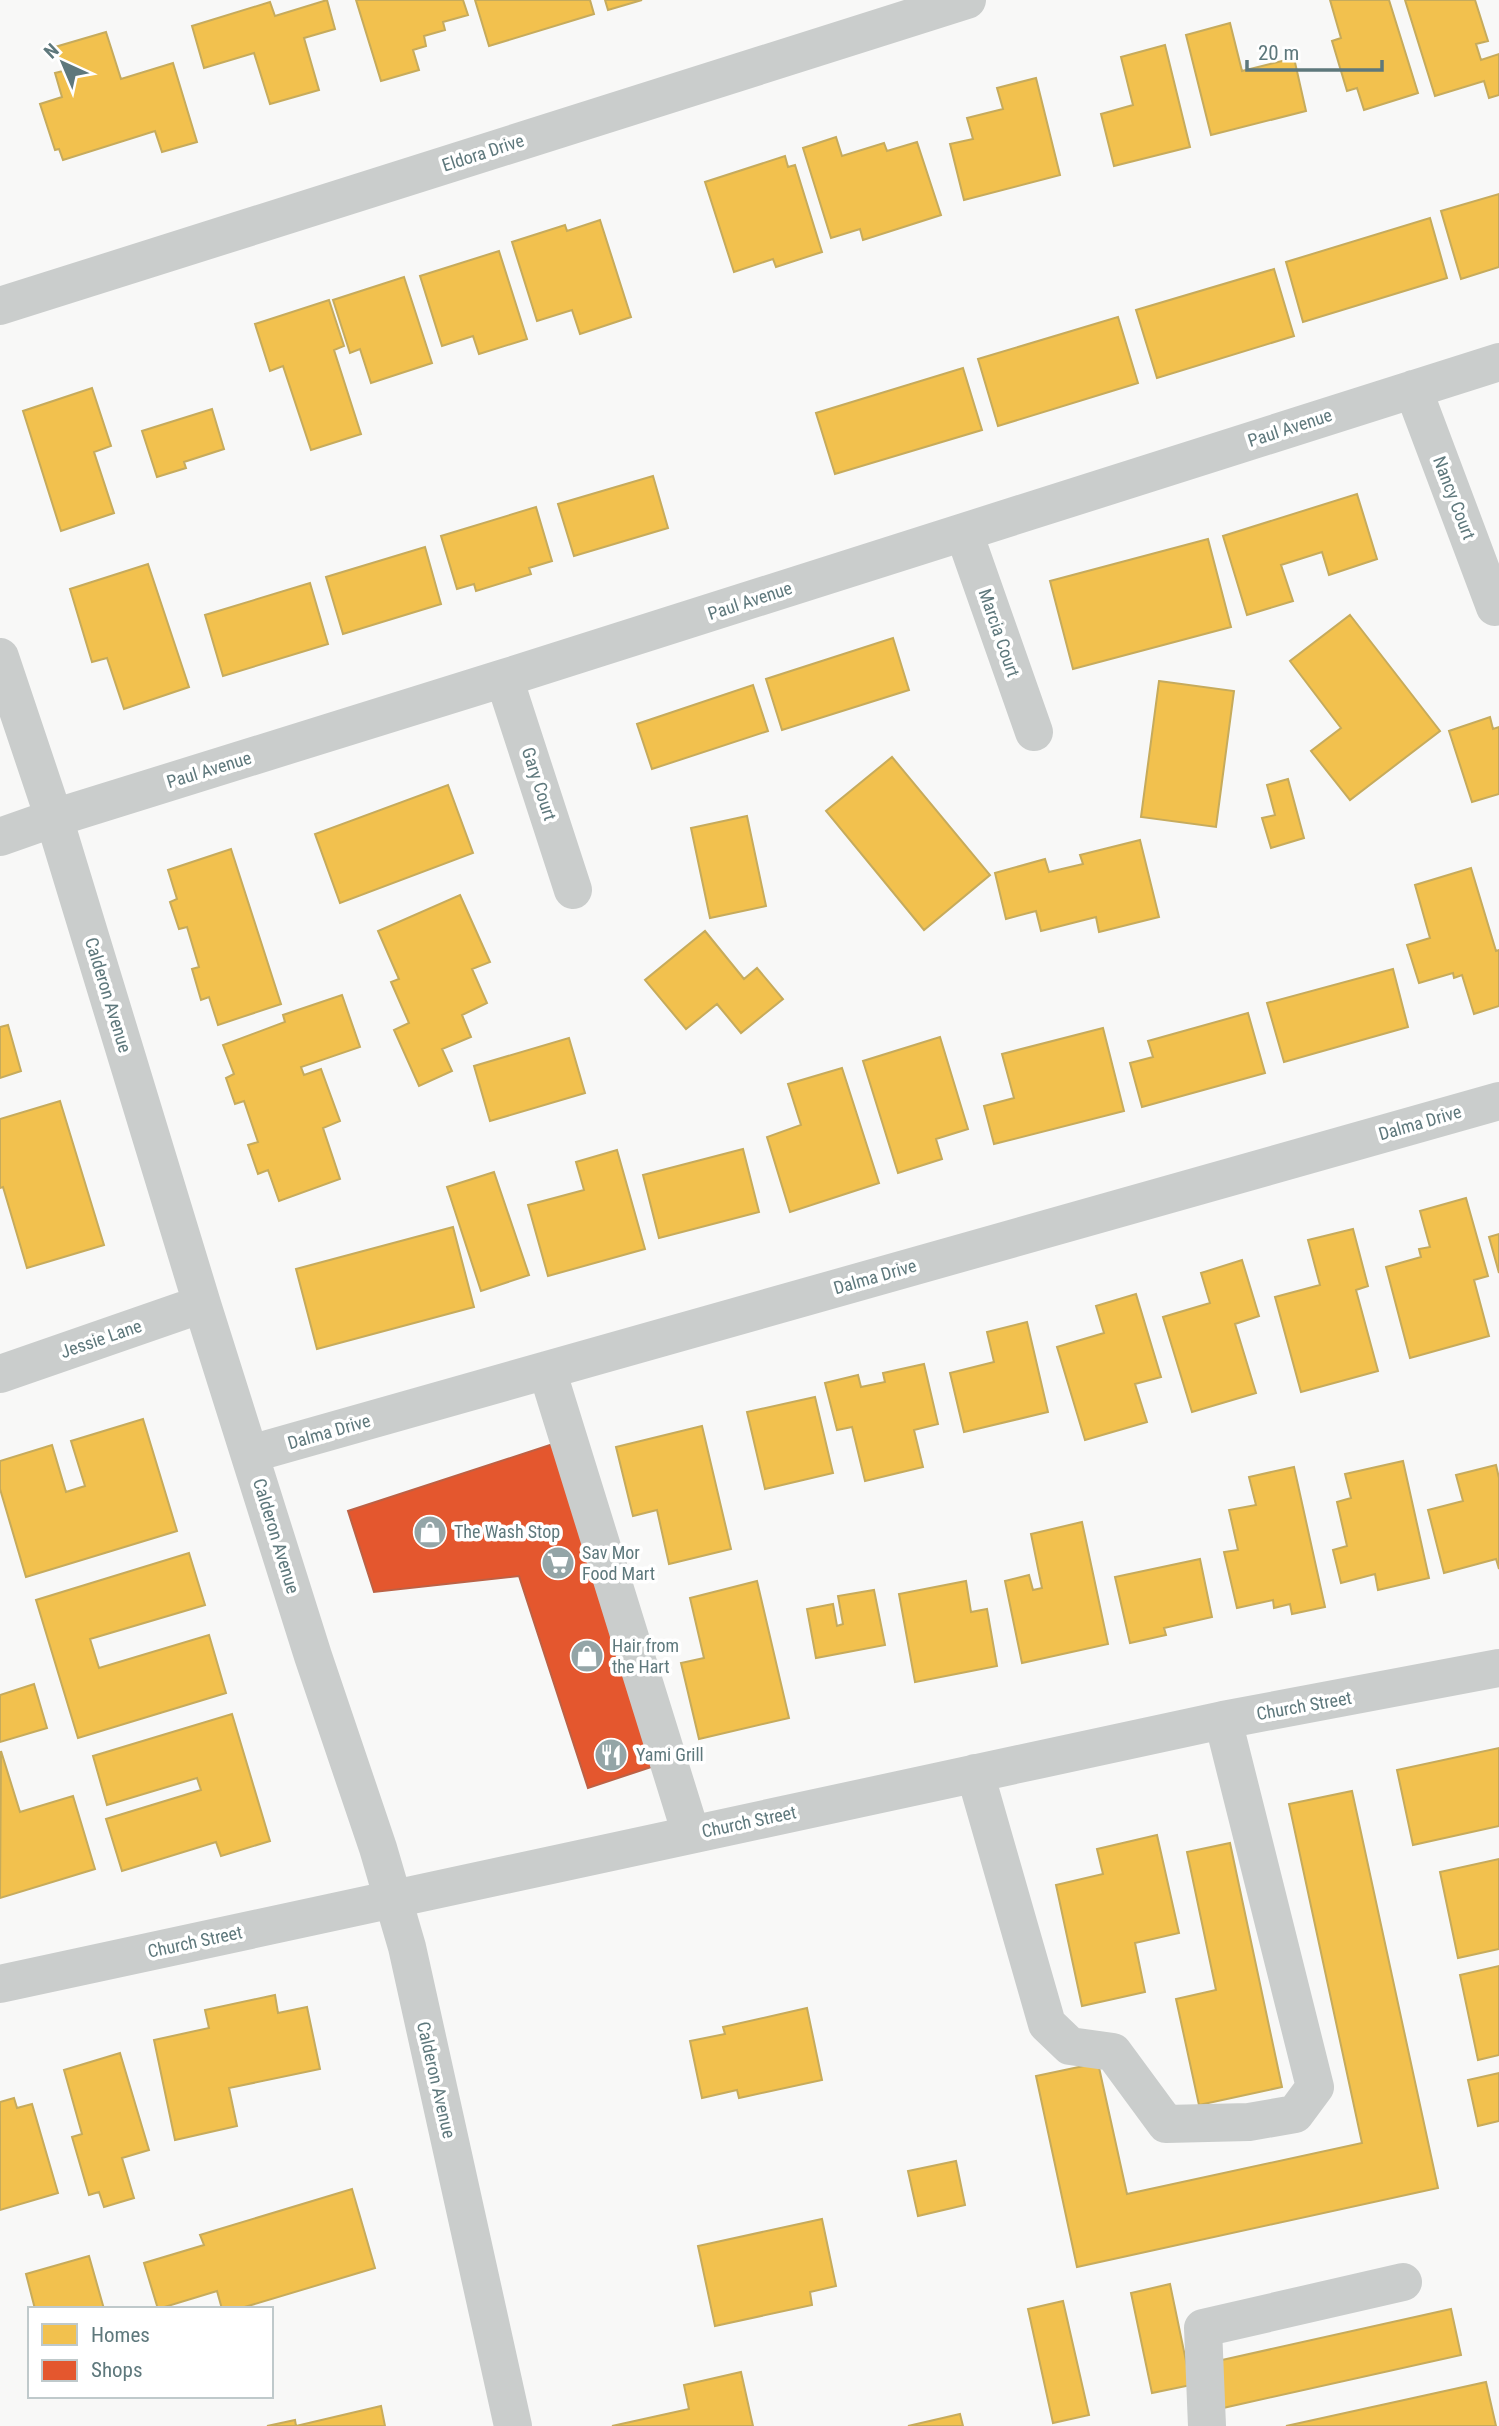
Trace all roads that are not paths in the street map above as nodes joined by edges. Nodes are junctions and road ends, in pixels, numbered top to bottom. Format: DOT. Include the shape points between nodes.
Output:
graph roads {
  1 [pos="967,0"];
  2 [pos="0,306"];
  3 [pos="1499,362"];
  4 [pos="1413,389"];
  5 [pos="964,533"];
  6 [pos="1495,607"];
  7 [pos="0,657"];
  8 [pos="505,678"];
  9 [pos="1034,732"];
  10 [pos="54,818"];
  11 [pos="0,837"];
  12 [pos="573,890"];
  13 [pos="1499,1101"];
  14 [pos="202,1304"];
  15 [pos="547,1370"];
  16 [pos="0,1374"];
  17 [pos="250,1454"];
  18 [pos="1499,1668"];
  19 [pos="1223,1720"];
  20 [pos="975,1773"];
  21 [pos="691,1834"];
  22 [pos="394,1899"];
  23 [pos="0,1984"];
  24 [pos="1403,2281"];
  25 [pos="513,2426"];
  26 [pos="1207,2426"];
  1 -- 2 [label="street, Eldora Drive"];
  3 -- 4 [label="street, Paul Avenue"];
  4 -- 5 [label="street, Paul Avenue"];
  4 -- 6 [label="street, Nancy Court"];
  5 -- 8 [label="street, Paul Avenue"];
  5 -- 9 [label="street, Marcia Court"];
  7 -- 10 [label="street, Calderon Avenue"];
  8 -- 10 [label="street, Paul Avenue"];
  8 -- 12 [label="street, Gary Court"];
  10 -- 11 [label="street, Paul Avenue"];
  10 -- 14 [label="street, Calderon Avenue"];
  13 -- 15 [label="street, Dalma Drive"];
  14 -- 16 [label="street, Jessie Lane"];
  14 -- 17 [label="street, Calderon Avenue"];
  15 -- 17 [label="street, Dalma Drive"];
  15 -- 21 [label="street"];
  17 -- 22 [label="street, Calderon Avenue"];
  18 -- 19 [label="street, Church Street"];
  19 -- 20 [label="street, Church Street"];
  19 -- 20 [label="street" via="1315,2087 1295,2114 1249,2122 1166,2124 1113,2052 1070,2046 1047,2024"];
  20 -- 21 [label="street, Church Street"];
  21 -- 22 [label="street, Church Street"];
  22 -- 23 [label="street, Church Street"];
  22 -- 25 [label="street, Calderon Avenue"];
  24 -- 26 [label="street" via="1203,2328"];
}
